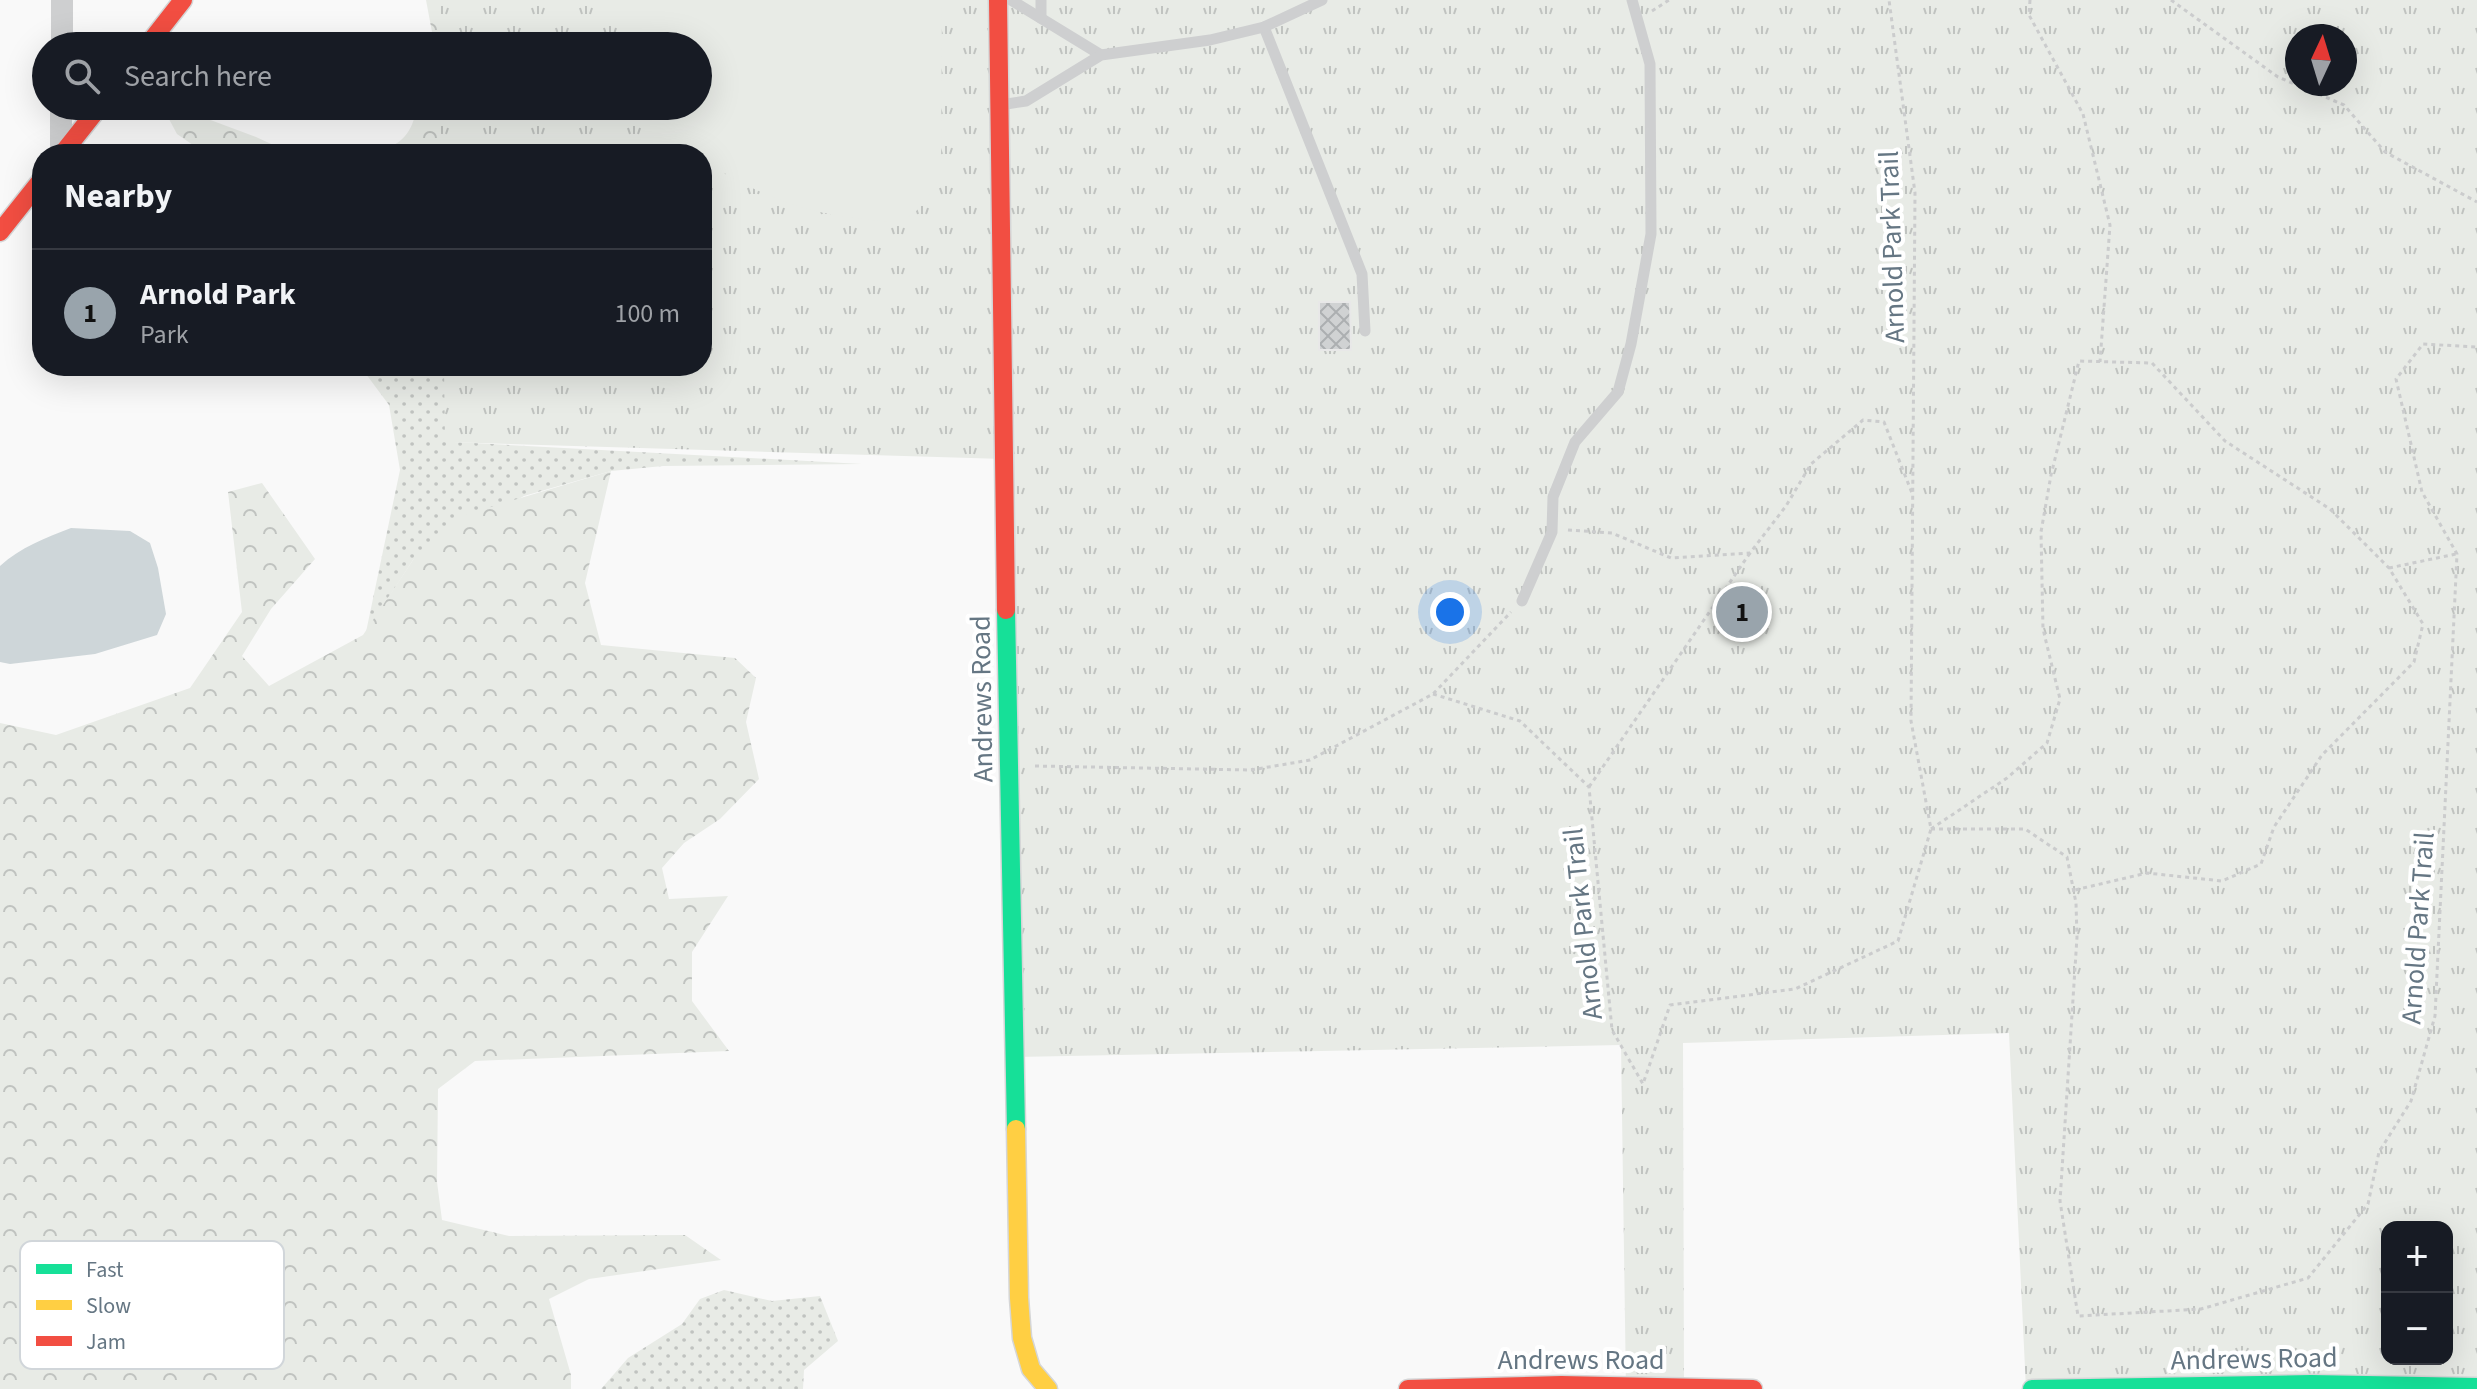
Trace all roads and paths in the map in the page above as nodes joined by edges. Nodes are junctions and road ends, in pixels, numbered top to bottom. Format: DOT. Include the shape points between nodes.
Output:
graph roads {
  1 [pos="62,0"];
  2 [pos="183,0"];
  3 [pos="998,0"];
  4 [pos="1011,0"];
  5 [pos="1041,0"];
  6 [pos="1322,0"];
  7 [pos="1632,0"];
  8 [pos="1669,0"];
  9 [pos="1889,0"];
  10 [pos="2030,0"];
  11 [pos="2171,0"];
  12 [pos="1041,18"];
  13 [pos="1638,20"];
  14 [pos="1264,27"];
  15 [pos="62,32"];
  16 [pos="158,32"];
  17 [pos="1101,55"];
  18 [pos="998,106"];
  19 [pos="61,120"];
  20 [pos="89,120"];
  21 [pos="61,144"];
  22 [pos="69,144"];
  23 [pos="32,192"];
  24 [pos="2477,202"];
  25 [pos="0,232"];
  26 [pos="1365,331"];
  27 [pos="2477,347"];
  28 [pos="2100,362"];
  29 [pos="1913,495"];
  30 [pos="1552,532"];
  31 [pos="1750,553"];
  32 [pos="2457,554"];
  33 [pos="2389,568"];
  34 [pos="1522,601"];
  35 [pos="1433,694"];
  36 [pos="1011,766"];
  37 [pos="1589,787"];
  38 [pos="1931,829"];
  39 [pos="2074,890"];
  40 [pos="2477,1387"];
  41 [pos="1048,1389"];
  42 [pos="1408,1389"];
  43 [pos="1753,1389"];
  44 [pos="2032,1389"];
  1 -- 15 [label="street"];
  2 -- 16 [label="street"];
  3 -- 18 [label="street, Andrews Road"];
  4 -- 12 [label="lane"];
  5 -- 12 [label="lane"];
  6 -- 14 [label="lane"];
  7 -- 13 [label="lane"];
  8 -- 13 [label="path"];
  9 -- 29 [label="path, Arnold Park Trail" via="1915,193"];
  10 -- 28 [label="path" via="2029,15 2083,114 2110,225"];
  11 -- 24 [label="path" via="2278,77 2344,105 2385,152"];
  12 -- 17 [label="lane"];
  13 -- 30 [label="lane" via="1650,64 1651,234 1618,392 1575,442 1553,497"];
  14 -- 17 [label="lane"];
  14 -- 26 [label="lane" via="1362,274"];
  17 -- 18 [label="lane" via="1026,101"];
  18 -- 36 [label="street, Andrews Road"];
  19 -- 21 [label="street"];
  20 -- 22 [label="street"];
  23 -- 25 [label="street"];
  27 -- 32 [label="path" via="2423,344 2396,379 2422,492"];
  28 -- 33 [label="path" via="2152,363 2225,441 2330,509"];
  28 -- 38 [label="path" via="2079,361 2041,532 2043,629 2060,699 2047,743 2007,778"];
  29 -- 31 [label="path, Arnold Park Trail" via="1884,422 1863,420 1811,464"];
  29 -- 38 [label="path, Arnold Park Trail" via="1911,721"];
  30 -- 31 [label="path" via="1612,533 1671,558"];
  30 -- 34 [label="lane"];
  31 -- 37 [label="path"];
  32 -- 33 [label="path"];
  32 -- 39 [label="path, Arnold Park Trail" via="2435,1016 2411,1101 2379,1152 2368,1204 2308,1278 2201,1309 2078,1316 2060,1201 2077,937"];
  33 -- 39 [label="path" via="2423,624 2414,662 2322,755 2274,827 2261,864 2222,881 2147,873"];
  34 -- 35 [label="path"];
  35 -- 36 [label="path" via="1310,760 1251,770"];
  35 -- 37 [label="path, Arnold Park Trail" via="1520,721"];
  36 -- 41 [label="street, Andrews Road" via="1019,1298 1031,1369"];
  37 -- 38 [label="path, Arnold Park Trail" via="1612,1030 1643,1084 1670,1005 1795,989 1898,941"];
  38 -- 39 [label="path, Arnold Park Trail" via="2025,829 2067,857"];
  40 -- 44 [label="street, Andrews Road"];
  42 -- 43 [label="street, Andrews Road"];
}
